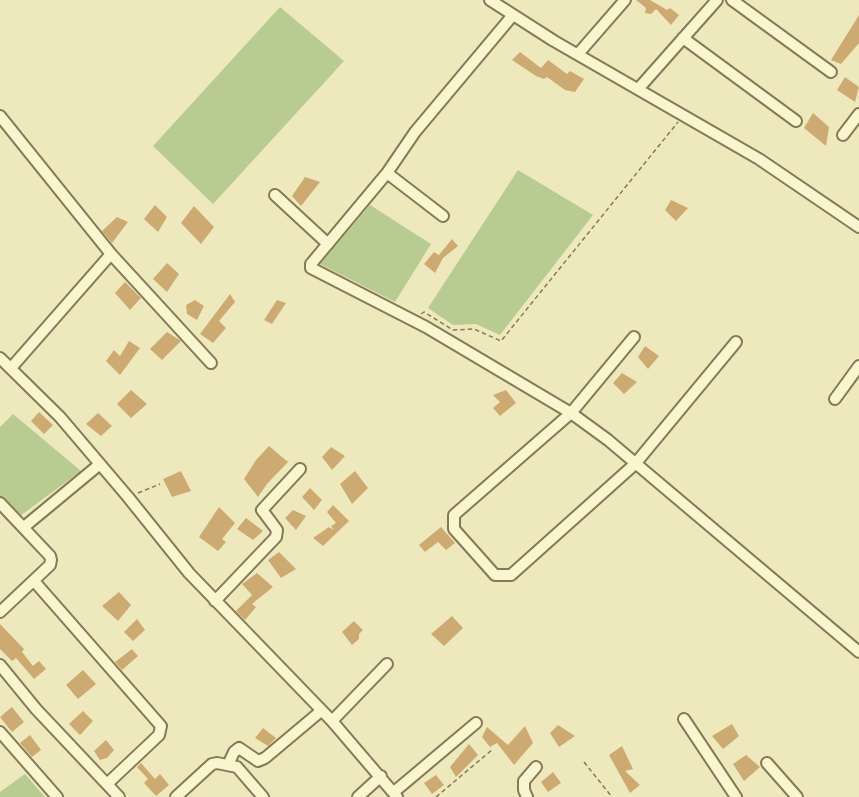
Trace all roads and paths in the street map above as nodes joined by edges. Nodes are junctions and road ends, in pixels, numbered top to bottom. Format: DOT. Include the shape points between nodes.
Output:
graph roads {
  1 [pos="490,0"];
  2 [pos="625,0"];
  3 [pos="717,0"];
  4 [pos="732,0"];
  5 [pos="513,15"];
  6 [pos="683,38"];
  7 [pos="578,54"];
  8 [pos="831,72"];
  9 [pos="639,88"];
  10 [pos="685,114"];
  11 [pos="859,114"];
  12 [pos="0,116"];
  13 [pos="796,121"];
  14 [pos="843,135"];
  15 [pos="387,173"];
  16 [pos="275,195"];
  17 [pos="443,216"];
  18 [pos="859,227"];
  19 [pos="328,244"];
  20 [pos="111,254"];
  21 [pos="403,316"];
  22 [pos="634,337"];
  23 [pos="736,342"];
  24 [pos="0,358"];
  25 [pos="211,363"];
  26 [pos="859,366"];
  27 [pos="11,368"];
  28 [pos="835,399"];
  29 [pos="571,413"];
  30 [pos="100,464"];
  31 [pos="635,464"];
  32 [pos="300,469"];
  33 [pos="160,484"];
  34 [pos="129,497"];
  35 [pos="0,503"];
  36 [pos="24,527"];
  37 [pos="34,581"];
  38 [pos="215,601"];
  39 [pos="0,612"];
  40 [pos="859,652"];
  41 [pos="387,664"];
  42 [pos="0,665"];
  43 [pos="321,711"];
  44 [pos="684,719"];
  45 [pos="332,721"];
  46 [pos="476,723"];
  47 [pos="0,732"];
  48 [pos="493,749"];
  49 [pos="584,762"];
  50 [pos="767,763"];
  51 [pos="228,765"];
  52 [pos="536,767"];
  53 [pos="381,776"];
  54 [pos="107,784"];
  55 [pos="396,794"];
  56 [pos="57,797"];
  57 [pos="119,797"];
  58 [pos="176,797"];
  59 [pos="263,797"];
  60 [pos="358,797"];
  61 [pos="436,797"];
  62 [pos="527,797"];
  63 [pos="612,797"];
  64 [pos="736,797"];
  65 [pos="798,797"];
  1 -- 5 [label="street"];
  2 -- 7 [label="street"];
  3 -- 6 [label="street"];
  4 -- 8 [label="street"];
  5 -- 7 [label="street"];
  5 -- 15 [label="street" via="415,132"];
  6 -- 9 [label="street"];
  6 -- 13 [label="street"];
  7 -- 9 [label="street"];
  9 -- 10 [label="street"];
  10 -- 18 [label="street" via="788,177"];
  10 -- 21 [label="path" via="501,341 474,329 453,330 424,312"];
  11 -- 14 [label="street"];
  12 -- 20 [label="street"];
  15 -- 17 [label="street"];
  15 -- 19 [label="street"];
  16 -- 19 [label="street"];
  19 -- 21 [label="street" via="310,264 314,272"];
  20 -- 25 [label="street"];
  20 -- 27 [label="street"];
  21 -- 29 [label="street" via="488,361"];
  22 -- 29 [label="street"];
  23 -- 31 [label="street"];
  24 -- 27 [label="street"];
  26 -- 28 [label="street"];
  27 -- 30 [label="street"];
  29 -- 31 [label="street"];
  29 -- 31 [label="street" via="454,515 454,529 495,575 511,575"];
  30 -- 34 [label="street"];
  30 -- 36 [label="street"];
  31 -- 40 [label="street"];
  32 -- 38 [label="street" via="262,510 277,530 276,537"];
  33 -- 34 [label="path"];
  34 -- 38 [label="street"];
  35 -- 36 [label="street"];
  36 -- 37 [label="street" via="51,560"];
  37 -- 39 [label="street"];
  37 -- 54 [label="street" via="161,726 159,735"];
  38 -- 43 [label="street"];
  41 -- 45 [label="street"];
  42 -- 54 [label="street"];
  43 -- 45 [label="street"];
  43 -- 51 [label="street" via="265,758 258,761 239,748"];
  44 -- 64 [label="street"];
  45 -- 53 [label="street"];
  46 -- 55 [label="street"];
  47 -- 56 [label="street"];
  48 -- 61 [label="path"];
  49 -- 63 [label="path"];
  50 -- 65 [label="street"];
  51 -- 58 [label="street" via="212,764"];
  51 -- 59 [label="street" via="246,775"];
  52 -- 62 [label="street" via="524,781"];
  53 -- 55 [label="street"];
  53 -- 60 [label="street"];
  54 -- 57 [label="street"];
}
